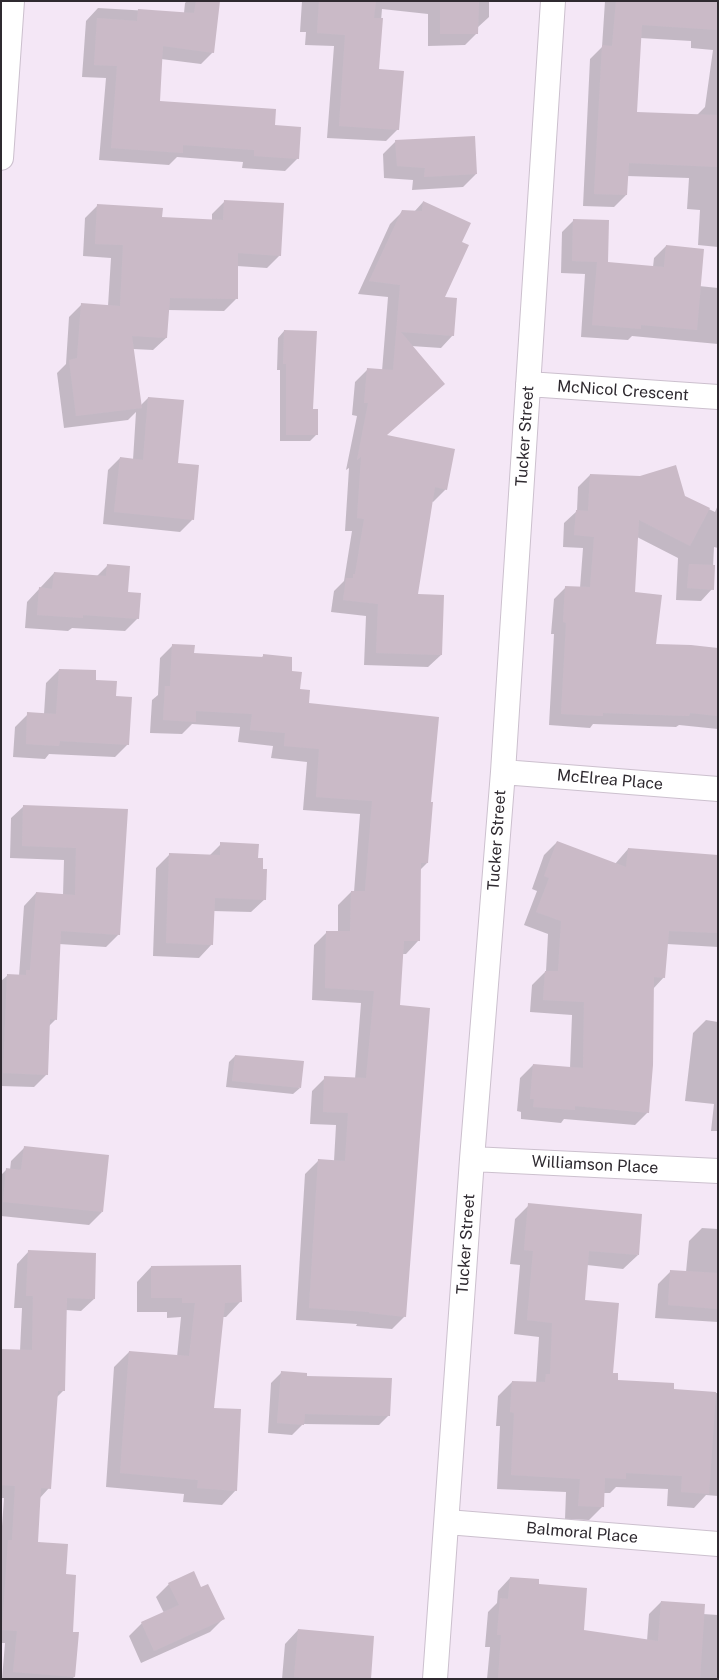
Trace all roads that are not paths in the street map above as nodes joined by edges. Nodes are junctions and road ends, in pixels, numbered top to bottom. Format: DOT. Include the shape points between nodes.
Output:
graph roads {
  1 [pos="12,1"];
  2 [pos="553,1"];
  3 [pos="1,158"];
  4 [pos="528,384"];
  5 [pos="718,396"];
  6 [pos="503,772"];
  7 [pos="718,789"];
  8 [pos="472,1159"];
  9 [pos="718,1171"];
  10 [pos="447,1522"];
  11 [pos="718,1544"];
  12 [pos="435,1679"];
  1 -- 3 [label="street"];
  2 -- 4 [label="street, Tucker Street"];
  4 -- 5 [label="street, McNicol Crescent"];
  4 -- 6 [label="street, Tucker Street"];
  6 -- 7 [label="street, McElrea Place"];
  6 -- 8 [label="street, Tucker Street"];
  8 -- 9 [label="street, Williamson Place"];
  8 -- 10 [label="street, Tucker Street"];
  10 -- 11 [label="street, Balmoral Place"];
  10 -- 12 [label="street, Tucker Street"];
}
